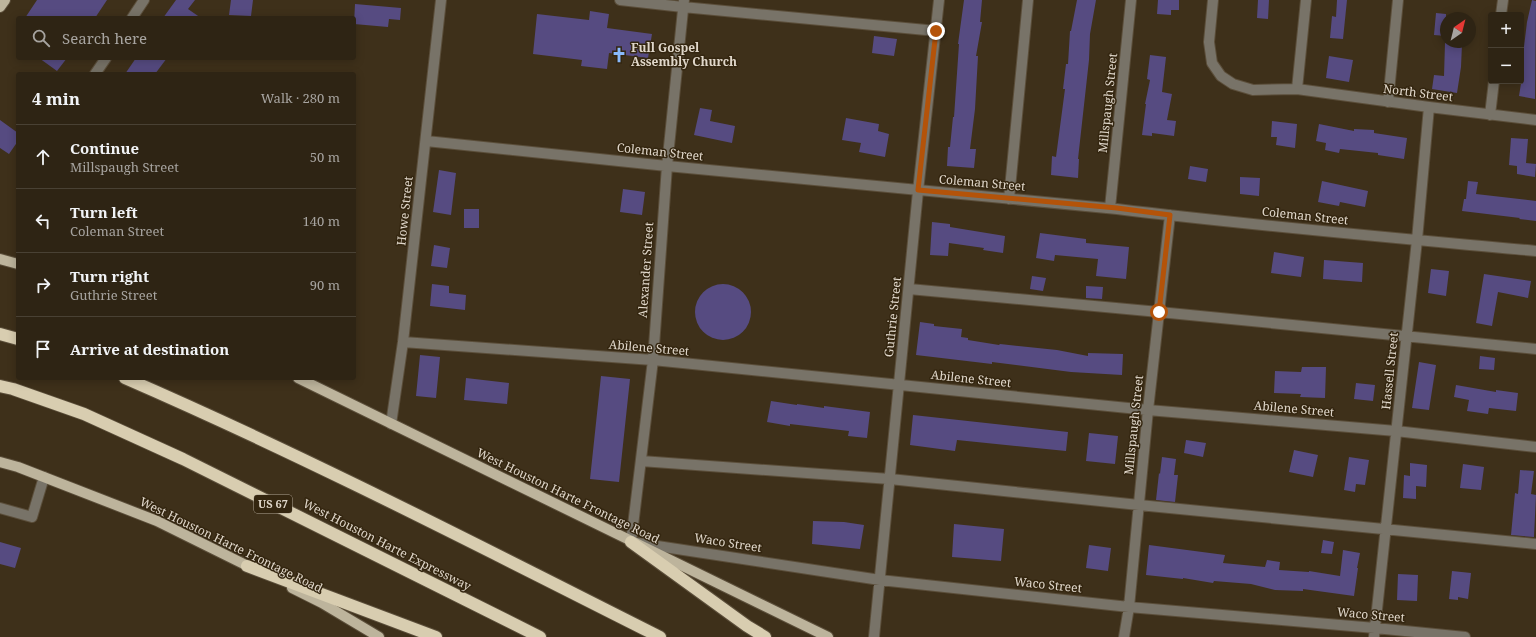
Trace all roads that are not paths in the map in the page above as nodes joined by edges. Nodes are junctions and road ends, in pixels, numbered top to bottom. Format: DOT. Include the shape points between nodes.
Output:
graph roads {
  1 [pos="5,0"];
  2 [pos="144,0"];
  3 [pos="441,0"];
  4 [pos="620,0"];
  5 [pos="939,0"];
  6 [pos="1028,0"];
  7 [pos="1131,0"];
  8 [pos="1213,0"];
  9 [pos="1306,0"];
  10 [pos="1398,0"];
  11 [pos="1503,0"];
  12 [pos="684,4"];
  13 [pos="0,7"];
  14 [pos="1501,12"];
  15 [pos="133,16"];
  16 [pos="936,31"];
  17 [pos="105,60"];
  18 [pos="96,72"];
  19 [pos="1494,84"];
  20 [pos="1297,89"];
  21 [pos="1388,102"];
  22 [pos="1428,107"];
  23 [pos="1490,115"];
  24 [pos="1536,120"];
  25 [pos="426,140"];
  26 [pos="667,166"];
  27 [pos="918,190"];
  28 [pos="1008,199"];
  29 [pos="1110,208"];
  30 [pos="1170,215"];
  31 [pos="1417,240"];
  32 [pos="1536,251"];
  33 [pos="0,259"];
  34 [pos="16,263"];
  35 [pos="909,289"];
  36 [pos="1159,312"];
  37 [pos="0,334"];
  38 [pos="1407,336"];
  39 [pos="16,338"];
  40 [pos="403,342"];
  41 [pos="1536,349"];
  42 [pos="653,360"];
  43 [pos="130,380"];
  44 [pos="302,380"];
  45 [pos="899,385"];
  46 [pos="0,386"];
  47 [pos="1148,410"];
  48 [pos="391,424"];
  49 [pos="1396,431"];
  50 [pos="1536,447"];
  51 [pos="641,461"];
  52 [pos="0,462"];
  53 [pos="44,478"];
  54 [pos="890,479"];
  55 [pos="1139,505"];
  56 [pos="0,508"];
  57 [pos="1386,529"];
  58 [pos="631,542"];
  59 [pos="1536,544"];
  60 [pos="247,566"];
  61 [pos="880,580"];
  62 [pos="1129,607"];
  63 [pos="1374,632"];
  64 [pos="376,636"];
  65 [pos="436,637"];
  66 [pos="540,637"];
  67 [pos="660,637"];
  68 [pos="765,637"];
  69 [pos="828,637"];
  70 [pos="874,637"];
  71 [pos="1124,637"];
  72 [pos="1465,637"];
  1 -- 13 [label="main road"];
  2 -- 15 [label="street"];
  3 -- 25 [label="street, Howe Street"];
  4 -- 12 [label="street"];
  5 -- 16 [label="street, Guthrie Street"];
  6 -- 28 [label="street"];
  7 -- 29 [label="street, Millspaugh Street"];
  8 -- 20 [label="street, North Street" via="1209,42 1212,63 1221,76 1233,84 1253,90"];
  9 -- 20 [label="street"];
  10 -- 21 [label="street"];
  11 -- 14 [label="street"];
  12 -- 16 [label="street"];
  12 -- 26 [label="street, Alexander Street"];
  16 -- 27 [label="street, Guthrie Street"];
  17 -- 18 [label="street"];
  19 -- 23 [label="street"];
  20 -- 21 [label="street, North Street"];
  21 -- 22 [label="street, North Street"];
  22 -- 23 [label="street, North Street"];
  22 -- 31 [label="street, Hassell Street"];
  23 -- 24 [label="street, North Street"];
  25 -- 26 [label="street, Coleman Street"];
  25 -- 40 [label="street, Howe Street"];
  26 -- 27 [label="street, Coleman Street"];
  26 -- 42 [label="street, Alexander Street"];
  27 -- 28 [label="street, Coleman Street"];
  27 -- 35 [label="street, Guthrie Street"];
  28 -- 29 [label="street, Coleman Street"];
  29 -- 30 [label="street, Coleman Street"];
  30 -- 31 [label="street, Coleman Street"];
  30 -- 36 [label="street, Millspaugh Street"];
  31 -- 32 [label="street, Coleman Street"];
  31 -- 38 [label="street, Hassell Street"];
  33 -- 34 [label="main road"];
  35 -- 36 [label="street"];
  35 -- 45 [label="street, Guthrie Street"];
  36 -- 38 [label="street"];
  36 -- 47 [label="street, Millspaugh Street"];
  37 -- 39 [label="highway"];
  38 -- 41 [label="street"];
  38 -- 49 [label="street, Hassell Street"];
  40 -- 42 [label="street, Abilene Street"];
  40 -- 48 [label="street, Howe Street"];
  42 -- 45 [label="street, Abilene Street"];
  42 -- 51 [label="street, Alexander Street"];
  43 -- 67 [label="highway" via="334,473"];
  44 -- 48 [label="main road, West Houston Harte Frontage Road"];
  45 -- 47 [label="street, Abilene Street"];
  45 -- 54 [label="street, Guthrie Street"];
  46 -- 66 [label="highway, West Houston Harte Expressway / US 67" via="84,414 183,459"];
  47 -- 49 [label="street, Abilene Street"];
  47 -- 55 [label="street, Millspaugh Street"];
  48 -- 58 [label="main road, West Houston Harte Frontage Road"];
  49 -- 50 [label="street, Abilene Street"];
  49 -- 57 [label="street, Hassell Street"];
  51 -- 54 [label="street"];
  51 -- 58 [label="street, Alexander Street"];
  52 -- 53 [label="main road, West Houston Harte Frontage Road"];
  53 -- 56 [label="street" via="32,517"];
  53 -- 60 [label="main road, West Houston Harte Frontage Road" via="157,521"];
  54 -- 55 [label="street"];
  54 -- 61 [label="street, Guthrie Street"];
  55 -- 57 [label="street"];
  55 -- 62 [label="street, Millspaugh Street"];
  57 -- 59 [label="street"];
  57 -- 63 [label="street, Hassell Street"];
  58 -- 61 [label="street, Waco Street"];
  58 -- 68 [label="highway"];
  58 -- 69 [label="main road, West Houston Harte Frontage Road"];
  60 -- 64 [label="main road, West Houston Harte Frontage Road" via="322,603"];
  60 -- 65 [label="highway"];
  61 -- 62 [label="street, Waco Street"];
  61 -- 70 [label="street, Guthrie Street"];
  62 -- 63 [label="street, Waco Street"];
  62 -- 71 [label="street, Millspaugh Street"];
  63 -- 72 [label="street, Waco Street"];
}
